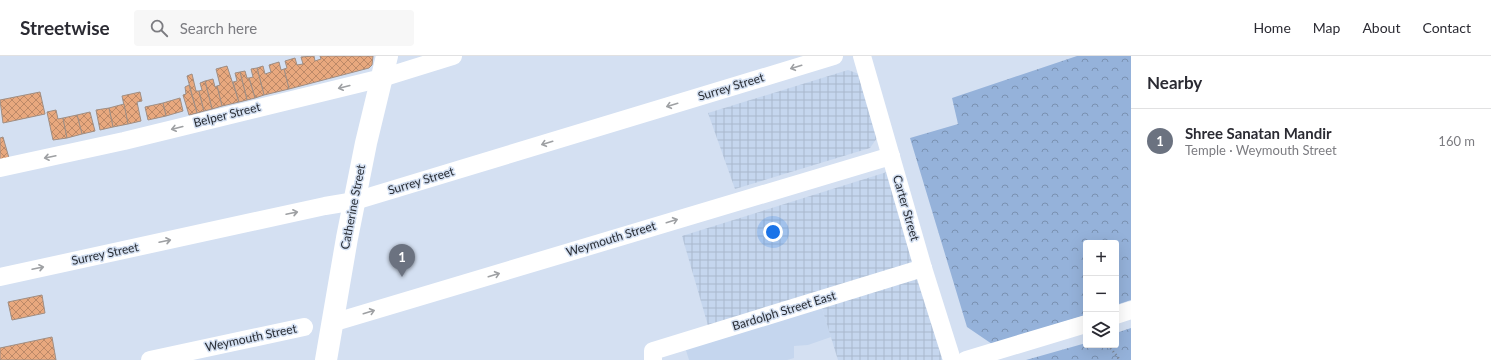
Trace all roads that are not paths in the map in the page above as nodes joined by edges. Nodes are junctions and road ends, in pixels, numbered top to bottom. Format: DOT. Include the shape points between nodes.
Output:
graph roads {
  1 [pos="387,56"];
  2 [pos="453,56"];
  3 [pos="834,56"];
  4 [pos="862,56"];
  5 [pos="382,78"];
  6 [pos="891,156"];
  7 [pos="0,168"];
  8 [pos="355,202"];
  9 [pos="923,268"];
  10 [pos="0,277"];
  11 [pos="1131,310"];
  12 [pos="1119,314"];
  13 [pos="332,323"];
  14 [pos="1083,325"];
  15 [pos="304,327"];
  16 [pos="150,360"];
  17 [pos="326,360"];
  18 [pos="653,360"];
  19 [pos="952,360"];
  20 [pos="966,360"];
  1 -- 5 [label="street, Catherine Street"];
  2 -- 5 [label="street, Belper Street"];
  3 -- 8 [label="street, Surrey Street, one-way"];
  4 -- 6 [label="street, Carter Street"];
  5 -- 7 [label="street, Belper Street, one-way" via="124,141"];
  5 -- 8 [label="street, Catherine Street"];
  6 -- 9 [label="street, Carter Street"];
  13 -- 6 [label="street, Weymouth Street, one-way"];
  10 -- 8 [label="street, Surrey Street, one-way"];
  8 -- 13 [label="street, Catherine Street"];
  9 -- 18 [label="street, Bardolph Street East" via="653,351"];
  9 -- 19 [label="street, Carter Street"];
  11 -- 12 [label="street"];
  13 -- 17 [label="street, Catherine Street"];
  14 -- 20 [label="street"];
  15 -- 16 [label="street, Weymouth Street"];
}
